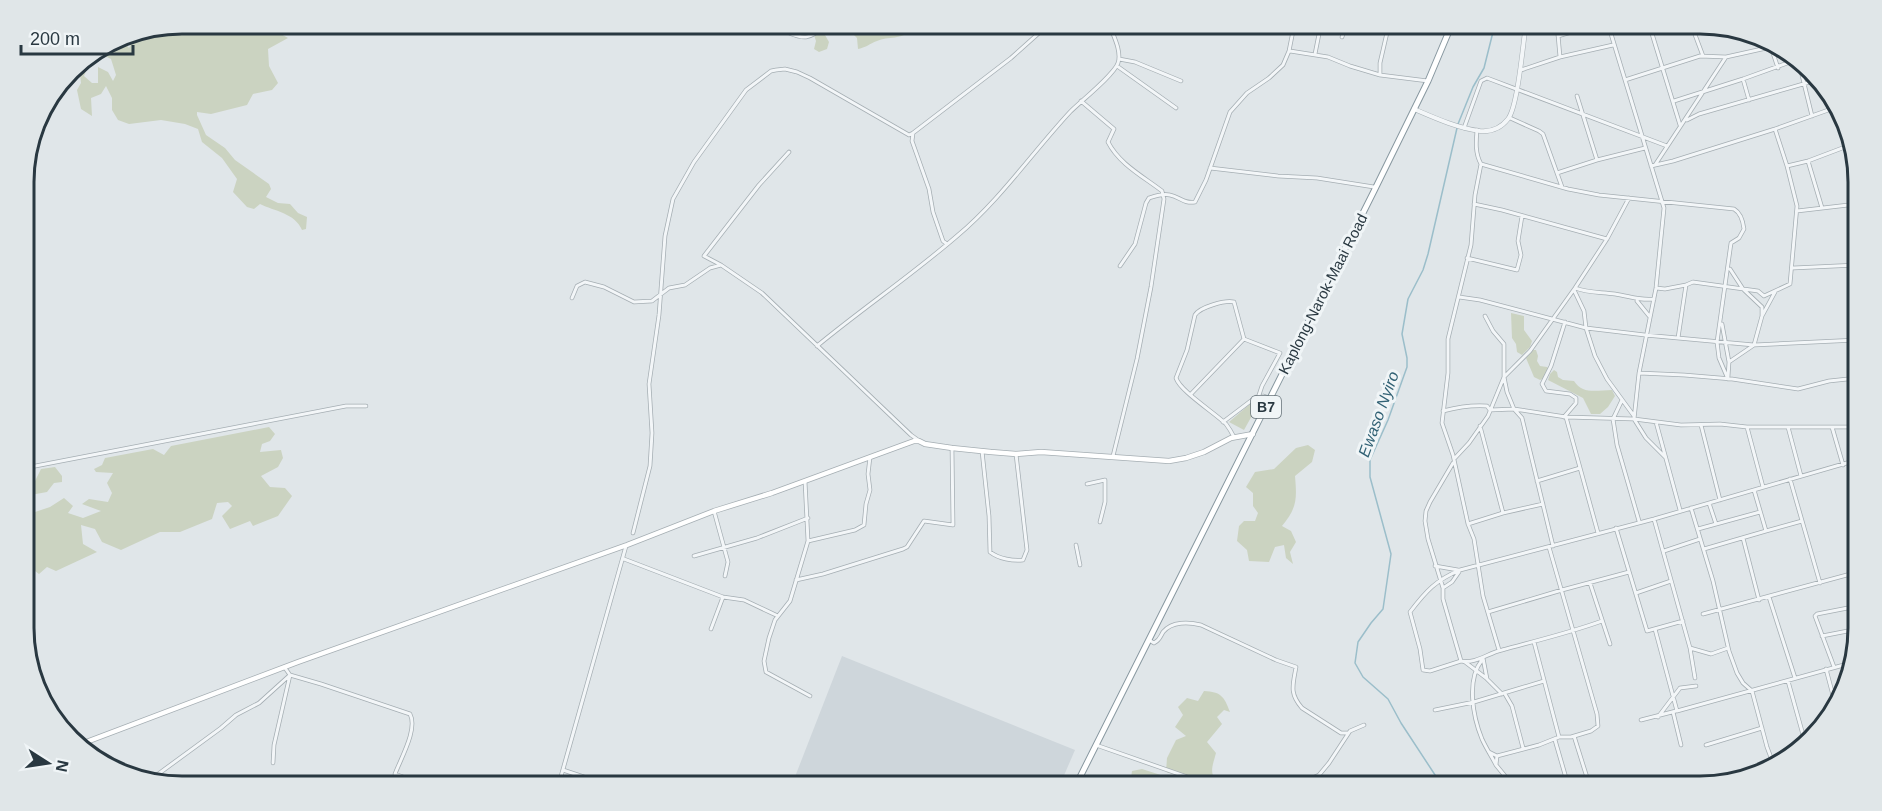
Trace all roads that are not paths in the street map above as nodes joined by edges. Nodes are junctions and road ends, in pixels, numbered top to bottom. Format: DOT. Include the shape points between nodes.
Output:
graph roads {
  1 [pos="794,34"];
  2 [pos="812,34"];
  3 [pos="1038,34"];
  4 [pos="1112,34"];
  5 [pos="1292,34"];
  6 [pos="1319,34"];
  7 [pos="1343,34"];
  8 [pos="1385,34"];
  9 [pos="1448,34"];
  10 [pos="1525,34"];
  11 [pos="1565,34"];
  12 [pos="1610,34"];
  13 [pos="1652,34"];
  14 [pos="1694,34"];
  15 [pos="1558,36"];
  16 [pos="1342,37"];
  17 [pos="1613,45"];
  18 [pos="1760,48"];
  19 [pos="1289,51"];
  20 [pos="1316,54"];
  21 [pos="1773,54"];
  22 [pos="1560,57"];
  23 [pos="1704,57"];
  24 [pos="1726,57"];
  25 [pos="1119,59"];
  26 [pos="1788,64"];
  27 [pos="1117,66"];
  28 [pos="1662,67"];
  29 [pos="1778,68"];
  30 [pos="1519,71"];
  31 [pos="1380,75"];
  32 [pos="1802,77"];
  33 [pos="1743,79"];
  34 [pos="1624,80"];
  35 [pos="1181,81"];
  36 [pos="1428,81"];
  37 [pos="1808,82"];
  38 [pos="1804,83"];
  39 [pos="1517,90"];
  40 [pos="1703,91"];
  41 [pos="1577,96"];
  42 [pos="1674,100"];
  43 [pos="1749,100"];
  44 [pos="1081,101"];
  45 [pos="1176,108"];
  46 [pos="1414,109"];
  47 [pos="1829,111"];
  48 [pos="1581,114"];
  49 [pos="1812,116"];
  50 [pos="1510,118"];
  51 [pos="1685,121"];
  52 [pos="1680,127"];
  53 [pos="1464,128"];
  54 [pos="1774,129"];
  55 [pos="1477,130"];
  56 [pos="913,133"];
  57 [pos="1642,135"];
  58 [pos="1667,146"];
  59 [pos="1645,148"];
  60 [pos="1843,148"];
  61 [pos="789,152"];
  62 [pos="1597,160"];
  63 [pos="1808,161"];
  64 [pos="1481,164"];
  65 [pos="1652,166"];
  66 [pos="1787,166"];
  67 [pos="1210,168"];
  68 [pos="1556,173"];
  69 [pos="1562,187"];
  70 [pos="1376,188"];
  71 [pos="1163,194"];
  72 [pos="1629,198"];
  73 [pos="1661,202"];
  74 [pos="1474,204"];
  75 [pos="1848,205"];
  76 [pos="1822,208"];
  77 [pos="1797,211"];
  78 [pos="1521,215"];
  79 [pos="1607,239"];
  80 [pos="947,244"];
  81 [pos="1467,258"];
  82 [pos="721,265"];
  83 [pos="1848,265"];
  84 [pos="1120,266"];
  85 [pos="1729,268"];
  86 [pos="1792,268"];
  87 [pos="1686,285"];
  88 [pos="1726,286"];
  89 [pos="1656,288"];
  90 [pos="1574,289"];
  91 [pos="1743,289"];
  92 [pos="1776,291"];
  93 [pos="661,294"];
  94 [pos="1458,296"];
  95 [pos="572,298"];
  96 [pos="1636,299"];
  97 [pos="1654,299"];
  98 [pos="1485,316"];
  99 [pos="1762,316"];
  100 [pos="1650,317"];
  101 [pos="1554,319"];
  102 [pos="1721,321"];
  103 [pos="1565,322"];
  104 [pos="1586,328"];
  105 [pos="1645,335"];
  106 [pos="1678,338"];
  107 [pos="1244,339"];
  108 [pos="1848,340"];
  109 [pos="1718,342"];
  110 [pos="1727,343"];
  111 [pos="1754,345"];
  112 [pos="817,346"];
  113 [pos="1729,362"];
  114 [pos="1639,373"];
  115 [pos="1504,377"];
  116 [pos="1728,379"];
  117 [pos="1848,379"];
  118 [pos="1191,394"];
  119 [pos="1258,398"];
  120 [pos="1270,399"];
  121 [pos="1622,400"];
  122 [pos="366,406"];
  123 [pos="1490,410"];
  124 [pos="1514,410"];
  125 [pos="1443,411"];
  126 [pos="1565,417"];
  127 [pos="1634,418"];
  128 [pos="1613,420"];
  129 [pos="1223,422"];
  130 [pos="1656,422"];
  131 [pos="1701,425"];
  132 [pos="1480,426"];
  133 [pos="1747,427"];
  134 [pos="1788,427"];
  135 [pos="1832,427"];
  136 [pos="1848,427"];
  137 [pos="1253,434"];
  138 [pos="1234,437"];
  139 [pos="920,441"];
  140 [pos="952,448"];
  141 [pos="982,451"];
  142 [pos="1016,454"];
  143 [pos="1113,456"];
  144 [pos="870,457"];
  145 [pos="1665,457"];
  146 [pos="1454,461"];
  147 [pos="1848,463"];
  148 [pos="1843,465"];
  149 [pos="34,466"];
  150 [pos="1580,468"];
  151 [pos="1801,476"];
  152 [pos="1790,479"];
  153 [pos="805,481"];
  154 [pos="1537,481"];
  155 [pos="1087,484"];
  156 [pos="1763,487"];
  157 [pos="1754,490"];
  158 [pos="1720,500"];
  159 [pos="1709,503"];
  160 [pos="1543,504"];
  161 [pos="1691,508"];
  162 [pos="1680,510"];
  163 [pos="714,511"];
  164 [pos="1760,512"];
  165 [pos="1503,513"];
  166 [pos="808,519"];
  167 [pos="1654,519"];
  168 [pos="1639,521"];
  169 [pos="1802,521"];
  170 [pos="1100,522"];
  171 [pos="1468,524"];
  172 [pos="1716,524"];
  173 [pos="1616,528"];
  174 [pos="1698,530"];
  175 [pos="1766,531"];
  176 [pos="633,533"];
  177 [pos="1598,533"];
  178 [pos="1743,538"];
  179 [pos="1700,539"];
  180 [pos="808,541"];
  181 [pos="627,545"];
  182 [pos="1076,545"];
  183 [pos="724,546"];
  184 [pos="1551,547"];
  185 [pos="1704,549"];
  186 [pos="1664,551"];
  187 [pos="694,556"];
  188 [pos="624,559"];
  189 [pos="1080,565"];
  190 [pos="1435,566"];
  191 [pos="1479,566"];
  192 [pos="1460,570"];
  193 [pos="1629,572"];
  194 [pos="1848,575"];
  195 [pos="725,576"];
  196 [pos="1440,579"];
  197 [pos="796,580"];
  198 [pos="1671,581"];
  199 [pos="1590,583"];
  200 [pos="1820,583"];
  201 [pos="1443,588"];
  202 [pos="1562,590"];
  203 [pos="1636,593"];
  204 [pos="723,597"];
  205 [pos="1769,597"];
  206 [pos="1759,600"];
  207 [pos="1848,608"];
  208 [pos="1720,610"];
  209 [pos="1488,612"];
  210 [pos="1703,614"];
  211 [pos="778,616"];
  212 [pos="1602,621"];
  213 [pos="1683,621"];
  214 [pos="711,629"];
  215 [pos="1655,629"];
  216 [pos="1572,630"];
  217 [pos="1848,631"];
  218 [pos="1822,636"];
  219 [pos="1149,640"];
  220 [pos="1534,642"];
  221 [pos="1610,644"];
  222 [pos="1690,648"];
  223 [pos="1728,648"];
  224 [pos="1499,650"];
  225 [pos="1483,658"];
  226 [pos="1463,662"];
  227 [pos="1842,666"];
  228 [pos="285,668"];
  229 [pos="1834,668"];
  230 [pos="1826,669"];
  231 [pos="1475,670"];
  232 [pos="291,675"];
  233 [pos="1695,678"];
  234 [pos="1487,679"];
  235 [pos="1795,679"];
  236 [pos="1544,681"];
  237 [pos="1788,681"];
  238 [pos="1696,686"];
  239 [pos="1752,691"];
  240 [pos="1832,693"];
  241 [pos="1503,694"];
  242 [pos="810,696"];
  243 [pos="1673,696"];
  244 [pos="1474,702"];
  245 [pos="1435,710"];
  246 [pos="1675,711"];
  247 [pos="1658,717"];
  248 [pos="1641,720"];
  249 [pos="1364,725"];
  250 [pos="1762,728"];
  251 [pos="1348,733"];
  252 [pos="1803,734"];
  253 [pos="1574,736"];
  254 [pos="1559,737"];
  255 [pos="1555,740"];
  256 [pos="88,741"];
  257 [pos="1096,745"];
  258 [pos="1682,745"];
  259 [pos="1706,745"];
  260 [pos="1523,748"];
  261 [pos="1489,752"];
  262 [pos="1497,756"];
  263 [pos="1771,758"];
  264 [pos="273,763"];
  265 [pos="1496,765"];
  266 [pos="563,770"];
  267 [pos="158,774"];
  268 [pos="400,776"];
  269 [pos="561,776"];
  270 [pos="581,776"];
  271 [pos="1080,776"];
  272 [pos="1185,776"];
  273 [pos="1317,776"];
  274 [pos="1505,776"];
  275 [pos="1565,776"];
  276 [pos="1587,776"];
  1 -- 2 [label="street"];
  3 -- 56 [label="street"];
  4 -- 25 [label="street"];
  5 -- 19 [label="street"];
  6 -- 20 [label="street"];
  7 -- 16 [label="street"];
  8 -- 31 [label="street"];
  9 -- 36 [label="highway, Kaplong-Narok-Maai Road / B7"];
  10 -- 30 [label="street"];
  11 -- 15 [label="street"];
  12 -- 17 [label="street"];
  13 -- 28 [label="street"];
  14 -- 23 [label="street"];
  15 -- 22 [label="street"];
  17 -- 22 [label="street"];
  17 -- 34 [label="street"];
  18 -- 24 [label="street"];
  19 -- 20 [label="street"];
  19 -- 67 [label="street" via="1283,65 1230,112"];
  20 -- 31 [label="street"];
  21 -- 29 [label="street"];
  22 -- 30 [label="street"];
  23 -- 24 [label="street"];
  23 -- 28 [label="street"];
  24 -- 40 [label="street"];
  25 -- 27 [label="street"];
  25 -- 35 [label="street"];
  26 -- 29 [label="street"];
  27 -- 44 [label="street"];
  27 -- 45 [label="street"];
  28 -- 34 [label="street"];
  28 -- 42 [label="street"];
  29 -- 33 [label="street"];
  30 -- 39 [label="street"];
  31 -- 36 [label="street"];
  32 -- 38 [label="street"];
  33 -- 40 [label="street"];
  33 -- 43 [label="street"];
  34 -- 57 [label="street"];
  36 -- 46 [label="highway, Kaplong-Narok-Maai Road / B7"];
  37 -- 38 [label="street"];
  38 -- 43 [label="street"];
  38 -- 49 [label="street"];
  39 -- 48 [label="street"];
  39 -- 50 [label="street"];
  39 -- 53 [label="street" via="1484,78"];
  40 -- 42 [label="street"];
  40 -- 51 [label="street"];
  41 -- 48 [label="street"];
  42 -- 52 [label="street"];
  43 -- 51 [label="street"];
  44 -- 71 [label="street" via="1114,129 1108,142 1112,149"];
  44 -- 80 [label="street" via="1006,187"];
  46 -- 53 [label="street"];
  46 -- 70 [label="highway, Kaplong-Narok-Maai Road / B7"];
  47 -- 49 [label="street"];
  48 -- 57 [label="street"];
  48 -- 62 [label="street"];
  49 -- 54 [label="street"];
  50 -- 55 [label="street" via="1497,129"];
  50 -- 68 [label="street" via="1541,132"];
  51 -- 52 [label="street"];
  52 -- 58 [label="street"];
  53 -- 55 [label="street"];
  54 -- 65 [label="street"];
  54 -- 66 [label="street"];
  55 -- 64 [label="street" via="1476,148"];
  56 -- 80 [label="street" via="933,212"];
  56 -- 93 [label="street" via="909,135 797,72 771,71 746,90 676,192 665,236"];
  57 -- 58 [label="street"];
  57 -- 59 [label="street"];
  58 -- 65 [label="street"];
  59 -- 62 [label="street"];
  59 -- 65 [label="street"];
  60 -- 63 [label="street"];
  61 -- 82 [label="street" via="704,256"];
  62 -- 68 [label="street"];
  63 -- 66 [label="street"];
  63 -- 76 [label="street"];
  64 -- 69 [label="street"];
  64 -- 74 [label="street"];
  65 -- 73 [label="street"];
  66 -- 77 [label="street"];
  67 -- 70 [label="street"];
  67 -- 71 [label="street" via="1195,202"];
  68 -- 69 [label="street"];
  69 -- 72 [label="street"];
  70 -- 120 [label="highway, Kaplong-Narok-Maai Road / B7"];
  71 -- 84 [label="street" via="1147,200 1135,244"];
  71 -- 143 [label="street" via="1151,287"];
  72 -- 73 [label="street"];
  72 -- 79 [label="street"];
  73 -- 85 [label="street" via="1738,211 1744,229 1731,243"];
  73 -- 89 [label="street" via="1664,212"];
  74 -- 78 [label="street"];
  74 -- 81 [label="street" via="1474,231"];
  75 -- 76 [label="street"];
  76 -- 77 [label="street"];
  77 -- 86 [label="street"];
  78 -- 79 [label="street"];
  78 -- 81 [label="street" via="1517,270"];
  79 -- 90 [label="street"];
  80 -- 112 [label="street"];
  81 -- 94 [label="street"];
  82 -- 93 [label="street"];
  82 -- 112 [label="street" via="757,289"];
  83 -- 86 [label="street"];
  85 -- 88 [label="street"];
  85 -- 91 [label="street"];
  86 -- 92 [label="street" via="1790,284"];
  87 -- 88 [label="street" via="1693,282"];
  87 -- 89 [label="street"];
  87 -- 106 [label="street"];
  88 -- 91 [label="street"];
  88 -- 102 [label="street"];
  89 -- 97 [label="street"];
  90 -- 96 [label="street"];
  90 -- 101 [label="street"];
  90 -- 104 [label="street" via="1584,311"];
  91 -- 92 [label="street" via="1764,296"];
  91 -- 99 [label="street" via="1761,307"];
  92 -- 99 [label="street"];
  93 -- 95 [label="street" via="652,301 634,302 585,282 577,286"];
  93 -- 176 [label="street" via="649,384 650,466"];
  94 -- 101 [label="street"];
  94 -- 125 [label="street" via="1448,339"];
  96 -- 97 [label="street"];
  96 -- 100 [label="street"];
  97 -- 100 [label="street"];
  98 -- 115 [label="street" via="1504,344"];
  99 -- 111 [label="street"];
  100 -- 105 [label="street"];
  101 -- 103 [label="street"];
  101 -- 115 [label="street"];
  102 -- 109 [label="street"];
  102 -- 110 [label="street"];
  103 -- 104 [label="street"];
  103 -- 126 [label="street" via="1542,384 1546,391 1576,398"];
  104 -- 105 [label="street"];
  104 -- 121 [label="street" via="1595,356"];
  105 -- 106 [label="street"];
  105 -- 114 [label="street"];
  106 -- 109 [label="street"];
  107 -- 118 [label="street"];
  107 -- 118 [label="street" via="1234,302 1228,300 1196,312 1176,378"];
  107 -- 119 [label="street" via="1280,353"];
  108 -- 111 [label="street"];
  109 -- 110 [label="street"];
  109 -- 116 [label="street" via="1719,358"];
  110 -- 111 [label="street"];
  110 -- 113 [label="street"];
  111 -- 113 [label="street"];
  112 -- 139 [label="street"];
  113 -- 116 [label="street"];
  114 -- 116 [label="street"];
  114 -- 127 [label="street"];
  115 -- 123 [label="street"];
  115 -- 124 [label="street"];
  116 -- 117 [label="street" via="1798,389"];
  118 -- 129 [label="street"];
  119 -- 120 [label="street"];
  119 -- 129 [label="street"];
  120 -- 137 [label="highway, Kaplong-Narok-Maai Road / B7"];
  121 -- 127 [label="street"];
  121 -- 128 [label="street"];
  122 -- 149 [label="street" via="346,406"];
  123 -- 124 [label="street"];
  123 -- 125 [label="street" via="1487,406 1474,406"];
  123 -- 132 [label="street"];
  124 -- 126 [label="street"];
  124 -- 154 [label="street" via="1522,418"];
  125 -- 146 [label="street" via="1442,423"];
  126 -- 128 [label="street"];
  126 -- 150 [label="street"];
  127 -- 128 [label="street"];
  127 -- 130 [label="street"];
  127 -- 145 [label="street" via="1646,438"];
  128 -- 168 [label="street"];
  129 -- 138 [label="street"];
  130 -- 131 [label="street"];
  130 -- 145 [label="street"];
  131 -- 133 [label="street"];
  131 -- 158 [label="street"];
  132 -- 146 [label="street"];
  132 -- 165 [label="street"];
  133 -- 134 [label="street"];
  133 -- 156 [label="street"];
  134 -- 135 [label="street"];
  134 -- 151 [label="street"];
  135 -- 136 [label="street"];
  135 -- 148 [label="street"];
  137 -- 138 [label="main road"];
  137 -- 219 [label="highway, Kaplong-Narok-Maai Road / B7"];
  138 -- 143 [label="main road" via="1204,453 1181,459"];
  139 -- 140 [label="main road"];
  139 -- 144 [label="main road"];
  140 -- 141 [label="main road"];
  140 -- 197 [label="street" via="953,525 924,521 903,549"];
  141 -- 142 [label="main road"];
  141 -- 142 [label="street" via="990,552 1019,561 1027,550"];
  142 -- 143 [label="main road"];
  144 -- 153 [label="main road"];
  144 -- 180 [label="street" via="864,525"];
  145 -- 162 [label="street"];
  146 -- 171 [label="street"];
  146 -- 190 [label="street" via="1426,511 1425,527"];
  147 -- 148 [label="street"];
  148 -- 151 [label="street"];
  150 -- 154 [label="street"];
  150 -- 177 [label="street"];
  151 -- 152 [label="street"];
  152 -- 156 [label="street"];
  152 -- 169 [label="street"];
  153 -- 163 [label="main road"];
  153 -- 166 [label="street"];
  154 -- 160 [label="street"];
  155 -- 170 [label="street" via="1105,480 1106,502"];
  156 -- 157 [label="street"];
  157 -- 158 [label="street"];
  157 -- 164 [label="street"];
  158 -- 159 [label="street"];
  159 -- 161 [label="street"];
  159 -- 172 [label="street"];
  160 -- 165 [label="street"];
  160 -- 184 [label="street"];
  161 -- 162 [label="street"];
  161 -- 174 [label="street"];
  162 -- 167 [label="street"];
  163 -- 181 [label="main road"];
  163 -- 183 [label="street"];
  164 -- 172 [label="street"];
  164 -- 175 [label="street"];
  165 -- 171 [label="street"];
  166 -- 180 [label="street"];
  166 -- 183 [label="street"];
  167 -- 168 [label="street"];
  167 -- 186 [label="street"];
  168 -- 173 [label="street"];
  169 -- 175 [label="street"];
  169 -- 200 [label="street"];
  171 -- 191 [label="street"];
  172 -- 174 [label="street"];
  173 -- 177 [label="street"];
  173 -- 193 [label="street"];
  174 -- 179 [label="street"];
  175 -- 178 [label="street"];
  177 -- 184 [label="street"];
  178 -- 185 [label="street"];
  178 -- 206 [label="street"];
  179 -- 185 [label="street"];
  179 -- 186 [label="street"];
  180 -- 197 [label="street"];
  181 -- 188 [label="street"];
  181 -- 228 [label="main road"];
  182 -- 189 [label="street"];
  183 -- 187 [label="street"];
  183 -- 195 [label="street" via="728,562"];
  184 -- 191 [label="street"];
  184 -- 202 [label="street"];
  185 -- 208 [label="street"];
  186 -- 198 [label="street"];
  188 -- 204 [label="street"];
  188 -- 266 [label="street"];
  190 -- 192 [label="street"];
  190 -- 196 [label="street"];
  191 -- 192 [label="street"];
  191 -- 209 [label="street"];
  192 -- 196 [label="street"];
  192 -- 201 [label="street"];
  193 -- 199 [label="street"];
  193 -- 203 [label="street"];
  194 -- 200 [label="street"];
  196 -- 201 [label="street"];
  196 -- 226 [label="street" via="1410,612 1423,670"];
  197 -- 211 [label="street" via="790,601"];
  198 -- 203 [label="street"];
  198 -- 213 [label="street"];
  199 -- 202 [label="street"];
  199 -- 212 [label="street"];
  200 -- 205 [label="street"];
  201 -- 226 [label="street"];
  202 -- 209 [label="street"];
  202 -- 216 [label="street"];
  203 -- 215 [label="street" via="1647,631"];
  204 -- 211 [label="street" via="744,600"];
  204 -- 214 [label="street"];
  205 -- 206 [label="street"];
  205 -- 235 [label="street"];
  206 -- 208 [label="street"];
  207 -- 218 [label="street" via="1815,616"];
  208 -- 210 [label="street"];
  208 -- 223 [label="street"];
  209 -- 224 [label="street"];
  211 -- 242 [label="street" via="764,661 766,672"];
  212 -- 216 [label="street"];
  212 -- 221 [label="street"];
  213 -- 215 [label="street"];
  213 -- 222 [label="street"];
  215 -- 243 [label="street"];
  216 -- 220 [label="street"];
  216 -- 253 [label="street" via="1598,726"];
  217 -- 218 [label="street"];
  218 -- 229 [label="street"];
  219 -- 251 [label="street" via="1154,643 1169,627 1188,621 1292,664 1296,667 1292,688 1297,702 1341,733"];
  219 -- 257 [label="highway, Kaplong-Narok-Maai Road / B7"];
  220 -- 224 [label="street"];
  220 -- 236 [label="street"];
  222 -- 223 [label="street" via="1711,654"];
  222 -- 233 [label="street"];
  223 -- 239 [label="street" via="1737,673"];
  224 -- 225 [label="street"];
  225 -- 226 [label="street"];
  225 -- 231 [label="street"];
  225 -- 234 [label="street"];
  226 -- 231 [label="street"];
  227 -- 229 [label="street"];
  228 -- 232 [label="street"];
  228 -- 256 [label="main road"];
  229 -- 230 [label="street"];
  230 -- 235 [label="street"];
  230 -- 240 [label="street"];
  231 -- 234 [label="street"];
  231 -- 244 [label="street"];
  232 -- 264 [label="street"];
  232 -- 267 [label="street" via="259,703 236,715"];
  232 -- 268 [label="street" via="410,714 412,729 395,774"];
  234 -- 241 [label="street"];
  235 -- 237 [label="street"];
  236 -- 241 [label="street"];
  236 -- 254 [label="street"];
  237 -- 239 [label="street"];
  237 -- 252 [label="street"];
  238 -- 243 [label="street" via="1680,688"];
  239 -- 246 [label="street"];
  239 -- 250 [label="street"];
  241 -- 244 [label="street"];
  241 -- 260 [label="street" via="1512,706"];
  243 -- 246 [label="street"];
  243 -- 247 [label="street"];
  244 -- 245 [label="street"];
  244 -- 261 [label="street" via="1476,720"];
  246 -- 247 [label="street"];
  246 -- 258 [label="street"];
  247 -- 248 [label="street"];
  249 -- 251 [label="street"];
  250 -- 259 [label="street"];
  250 -- 263 [label="street"];
  251 -- 273 [label="street"];
  253 -- 254 [label="street"];
  253 -- 276 [label="street"];
  254 -- 255 [label="street"];
  255 -- 260 [label="street"];
  255 -- 275 [label="street"];
  257 -- 271 [label="highway, Kaplong-Narok-Maai Road / B7"];
  257 -- 272 [label="street"];
  260 -- 262 [label="street"];
  261 -- 262 [label="street"];
  261 -- 265 [label="street"];
  262 -- 265 [label="street"];
  265 -- 274 [label="street"];
  266 -- 269 [label="street"];
  266 -- 270 [label="street"];
}
